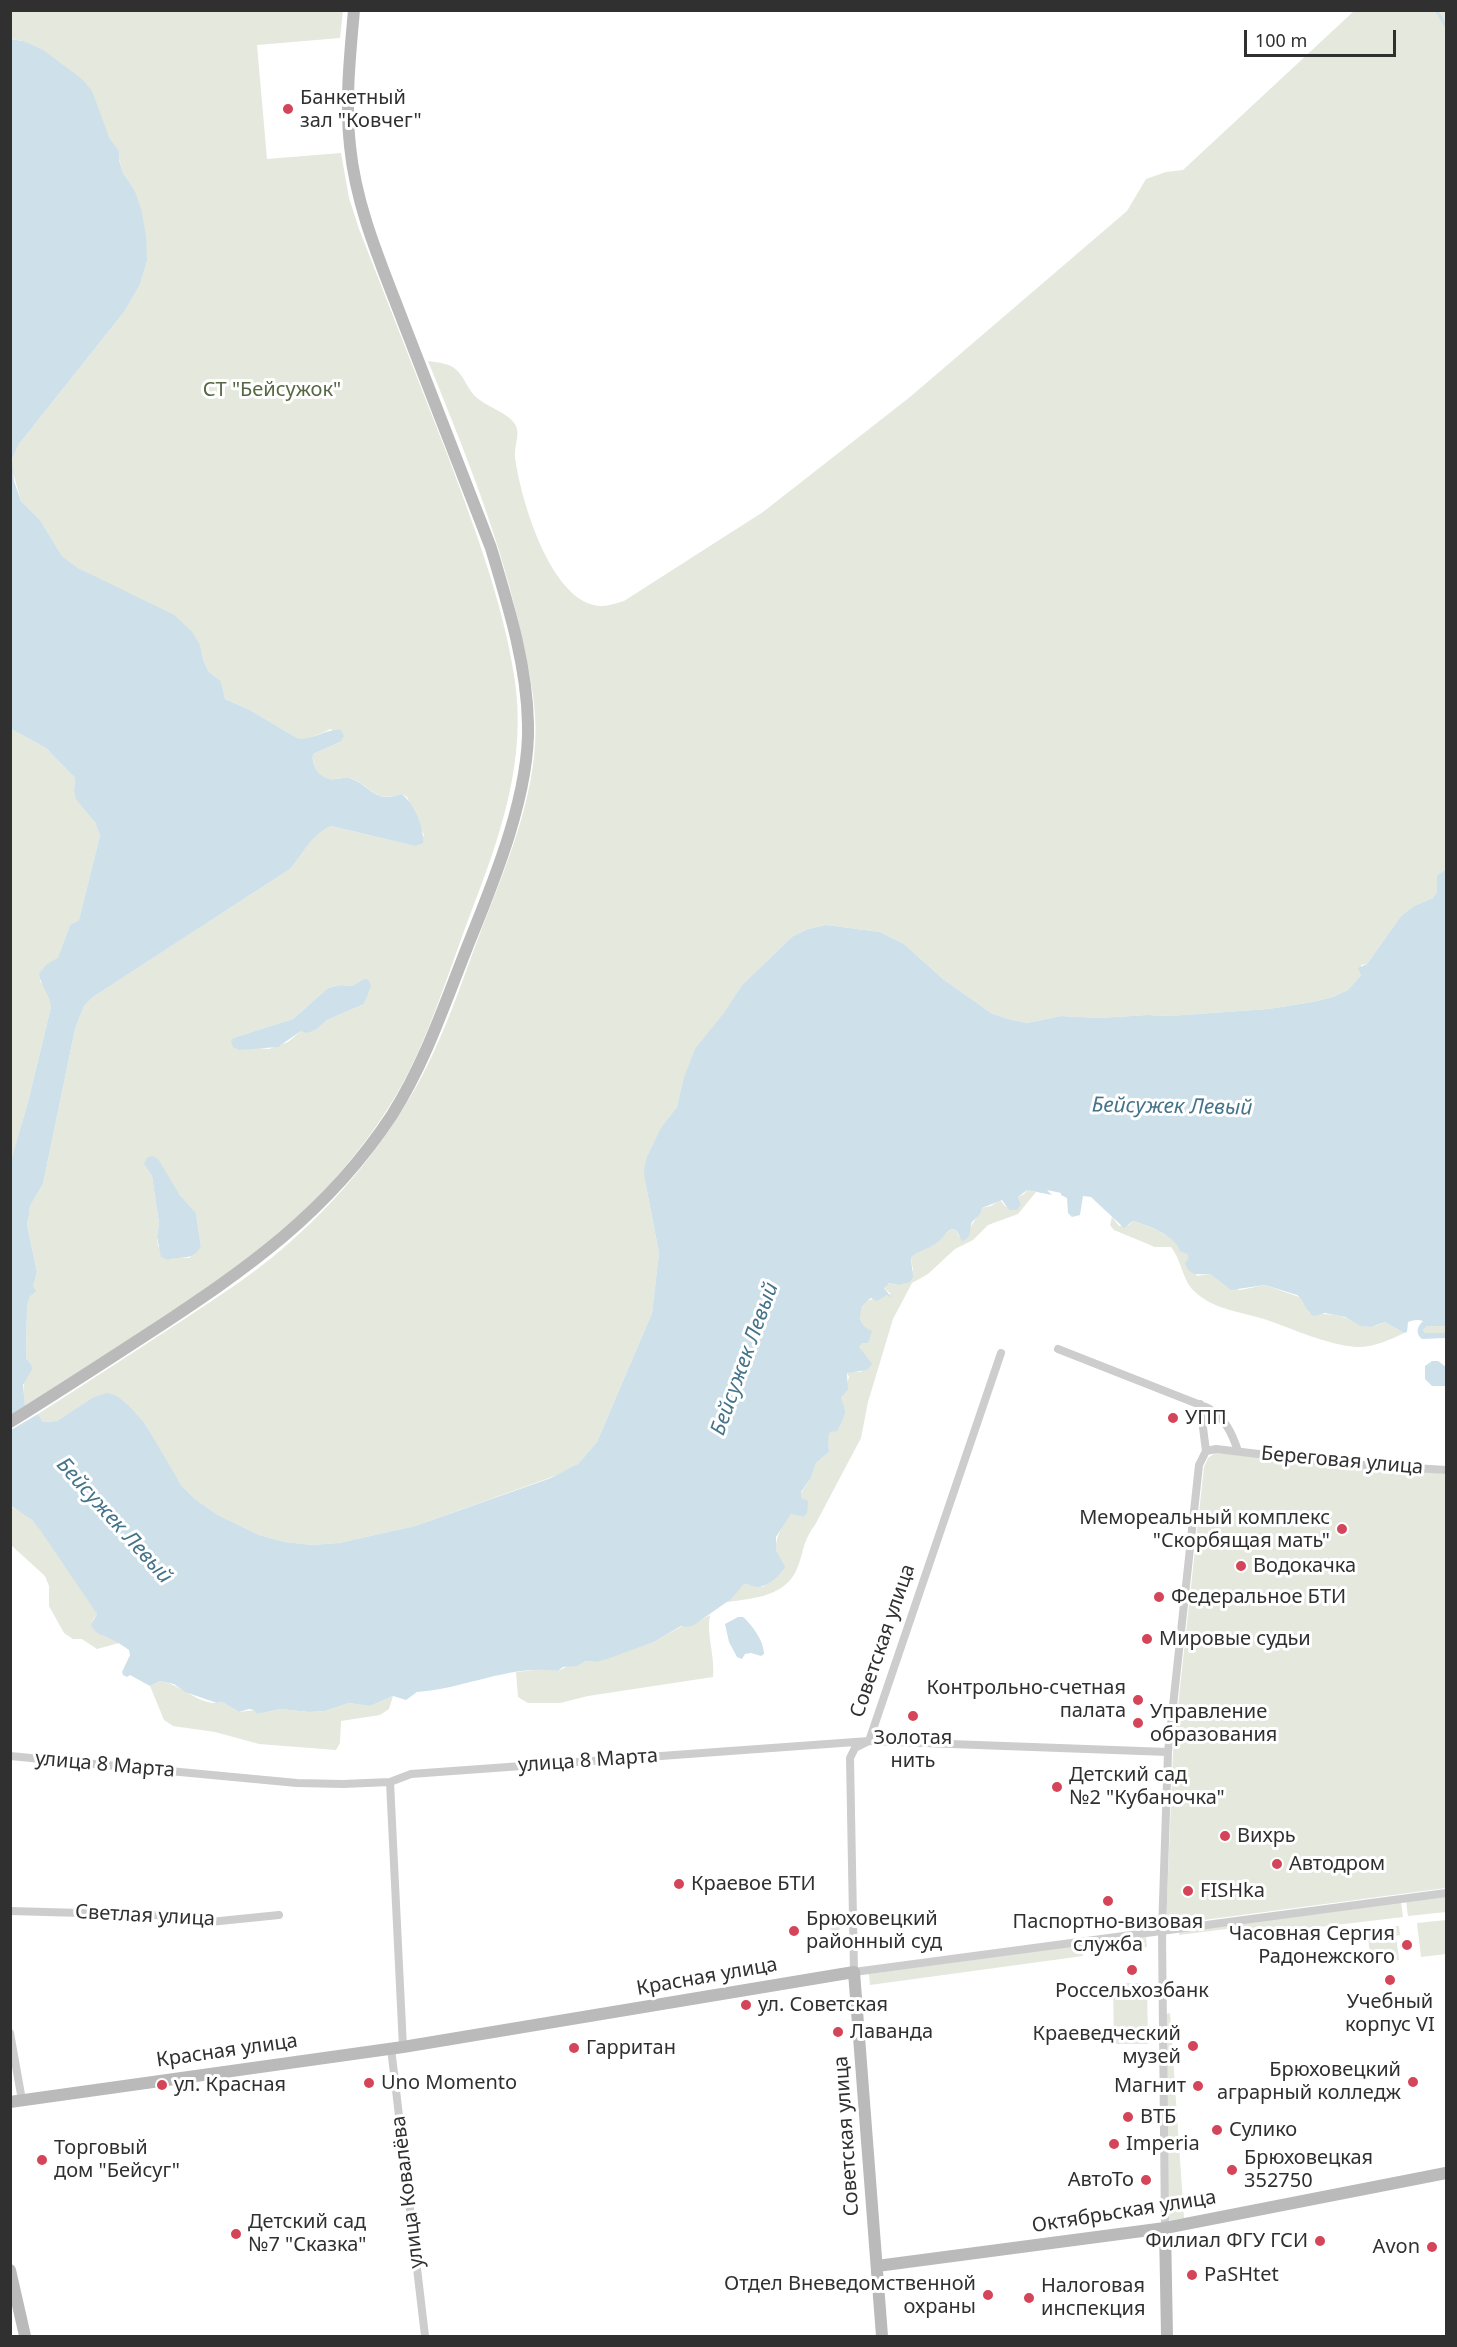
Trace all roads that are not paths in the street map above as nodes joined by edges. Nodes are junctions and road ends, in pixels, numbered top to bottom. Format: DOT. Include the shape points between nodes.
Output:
graph roads {
  1 [pos="354,10"];
  2 [pos="1058,1349"];
  3 [pos="1001,1353"];
  4 [pos="1200,1404"];
  5 [pos="10,1422"];
  6 [pos="1206,1451"];
  7 [pos="1238,1451"];
  8 [pos="1446,1470"];
  9 [pos="869,1740"];
  10 [pos="1168,1752"];
  11 [pos="10,1756"];
  12 [pos="390,1782"];
  13 [pos="1446,1893"];
  14 [pos="10,1911"];
  15 [pos="279,1915"];
  16 [pos="1162,1931"];
  17 [pos="854,1972"];
  18 [pos="10,2033"];
  19 [pos="397,2047"];
  20 [pos="16,2101"];
  21 [pos="1446,2173"];
  22 [pos="1165,2228"];
  23 [pos="877,2266"];
  24 [pos="10,2270"];
  25 [pos="25,2337"];
  26 [pos="425,2337"];
  27 [pos="882,2337"];
  28 [pos="1167,2337"];
  1 -- 5 [label="street" via="348,88 350,148 361,206 491,548 504,592 527,705 528,744 523,779 481,912 424,1054 393,1113 358,1162 326,1198 261,1257"];
  2 -- 4 [label="street, Береговая улица"];
  3 -- 9 [label="street, Советская улица"];
  4 -- 6 [label="street"];
  4 -- 7 [label="street, Береговая улица" via="1222,1419"];
  6 -- 7 [label="street, Береговая улица"];
  6 -- 10 [label="street" via="1200,1465"];
  7 -- 8 [label="street, Береговая улица" via="1336,1463"];
  9 -- 10 [label="street, улица 8 Марта"];
  9 -- 12 [label="street, улица 8 Марта" via="411,1774"];
  9 -- 17 [label="street, Советская улица" via="855,1748 850,1758"];
  10 -- 16 [label="street"];
  11 -- 12 [label="street, улица 8 Марта" via="297,1782"];
  12 -- 19 [label="street, улица Ковалёва"];
  13 -- 16 [label="street, Красная улица"];
  14 -- 15 [label="street, Светлая улица" via="189,1916 200,1923"];
  16 -- 17 [label="street, Красная улица"];
  16 -- 22 [label="street"];
  17 -- 19 [label="street, Красная улица"];
  17 -- 23 [label="street, Советская улица"];
  18 -- 20 [label="street"];
  19 -- 20 [label="street, Красная улица"];
  19 -- 26 [label="street, улица Ковалёва"];
  21 -- 22 [label="street, Октябрьская улица"];
  22 -- 23 [label="street, Октябрьская улица"];
  22 -- 28 [label="street"];
  23 -- 27 [label="street, Советская улица"];
  24 -- 25 [label="street"];
}
